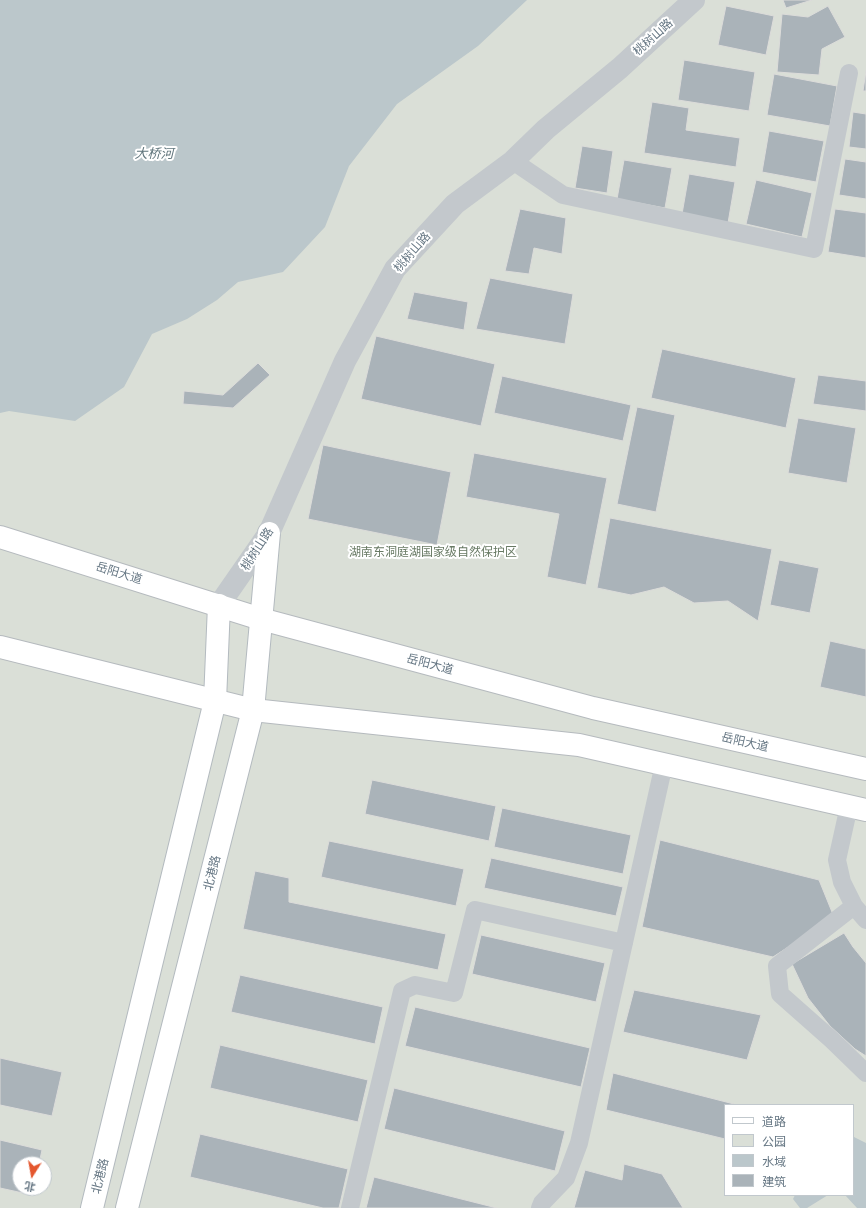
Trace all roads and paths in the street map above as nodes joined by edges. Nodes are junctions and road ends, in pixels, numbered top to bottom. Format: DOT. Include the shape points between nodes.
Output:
graph roads {
  1 [pos="694,0"];
  2 [pos="848,73"];
  3 [pos="513,161"];
  4 [pos="269,533"];
  5 [pos="4,538"];
  6 [pos="219,605"];
  7 [pos="261,618"];
  8 [pos="0,647"];
  9 [pos="215,700"];
  10 [pos="253,710"];
  11 [pos="664,764"];
  12 [pos="866,769"];
  13 [pos="857,808"];
  14 [pos="854,906"];
  15 [pos="866,920"];
  16 [pos="624,943"];
  17 [pos="866,1073"];
  18 [pos="92,1208"];
  19 [pos="127,1208"];
  20 [pos="350,1208"];
  21 [pos="540,1208"];
  1 -- 3 [label="street, 桃树山路"];
  2 -- 3 [label="street" via="814,249 564,195"];
  3 -- 4 [label="street, 桃树山路" via="455,204 395,269 344,361"];
  4 -- 6 [label="street, 桃树山路"];
  4 -- 7 [label="main road, 北港路"];
  5 -- 6 [label="main road, 岳阳大道"];
  6 -- 7 [label="main road, 岳阳大道"];
  6 -- 9 [label="main road, 北港路"];
  7 -- 10 [label="main road, 北港路"];
  7 -- 12 [label="main road, 岳阳大道" via="593,708"];
  8 -- 9 [label="main road"];
  9 -- 10 [label="main road"];
  9 -- 18 [label="main road, 北港路"];
  10 -- 11 [label="main road" via="579,745"];
  10 -- 19 [label="main road, 北港路"];
  11 -- 13 [label="main road"];
  11 -- 16 [label="street"];
  13 -- 14 [label="street" via="837,860 842,882"];
  14 -- 15 [label="street"];
  14 -- 17 [label="street" via="777,966 780,994"];
  16 -- 20 [label="street" via="475,910 454,993 415,985 402,991"];
  16 -- 21 [label="street" via="579,1143 566,1178"];
}
